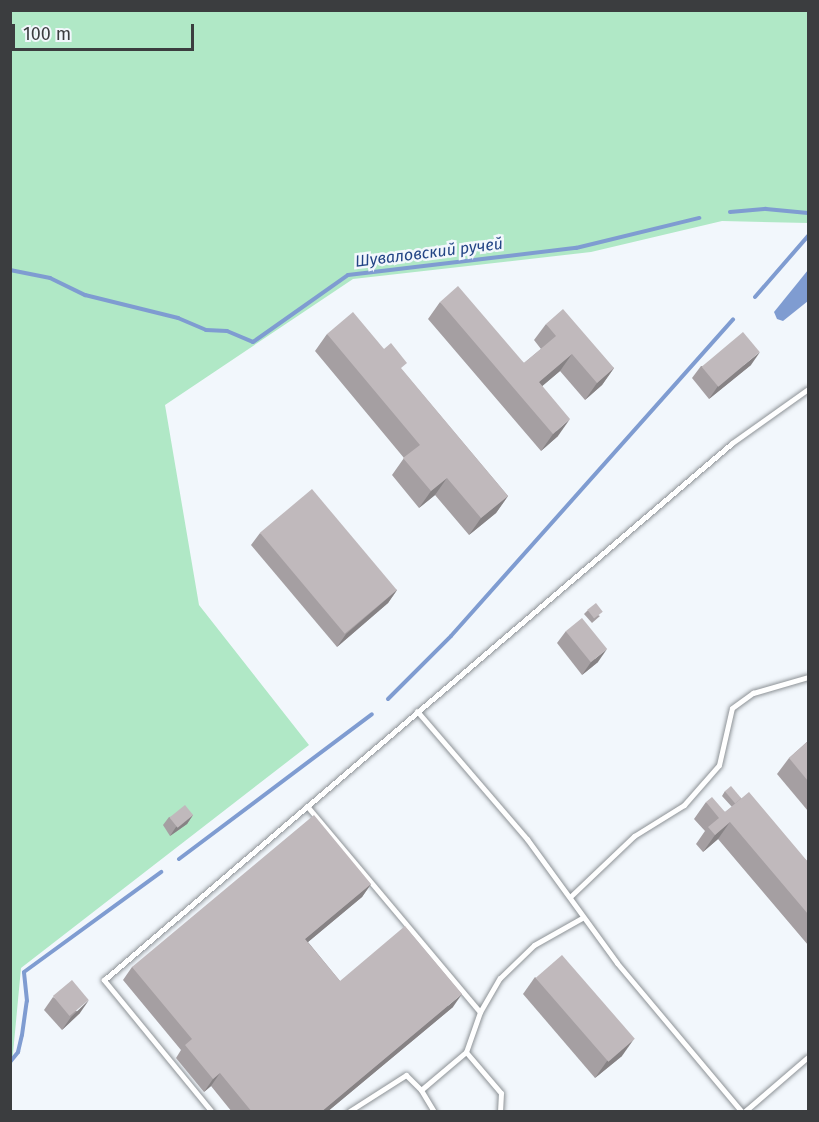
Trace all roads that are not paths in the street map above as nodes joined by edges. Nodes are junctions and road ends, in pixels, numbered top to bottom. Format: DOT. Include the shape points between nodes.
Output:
graph roads {
  1 [pos="808,389"];
  2 [pos="808,677"];
  3 [pos="417,711"];
  4 [pos="307,806"];
  5 [pos="571,896"];
  6 [pos="582,918"];
  7 [pos="480,1012"];
  8 [pos="466,1052"];
  9 [pos="808,1057"];
  10 [pos="422,1090"];
  11 [pos="212,1112"];
  12 [pos="348,1112"];
  13 [pos="434,1112"];
  14 [pos="500,1112"];
  15 [pos="743,1112"];
  1 -- 3 [label="lane" via="732,443"];
  2 -- 5 [label="lane" via="753,693 732,708 719,765 684,805 634,836"];
  3 -- 4 [label="lane"];
  3 -- 5 [label="lane"];
  4 -- 7 [label="lane"];
  4 -- 11 [label="lane" via="104,980"];
  5 -- 6 [label="lane"];
  6 -- 7 [label="lane" via="534,945 500,978"];
  6 -- 15 [label="lane"];
  7 -- 8 [label="lane"];
  8 -- 10 [label="lane"];
  8 -- 14 [label="lane" via="501,1093"];
  9 -- 15 [label="lane"];
  10 -- 12 [label="lane" via="406,1075"];
  10 -- 13 [label="lane"];
}
